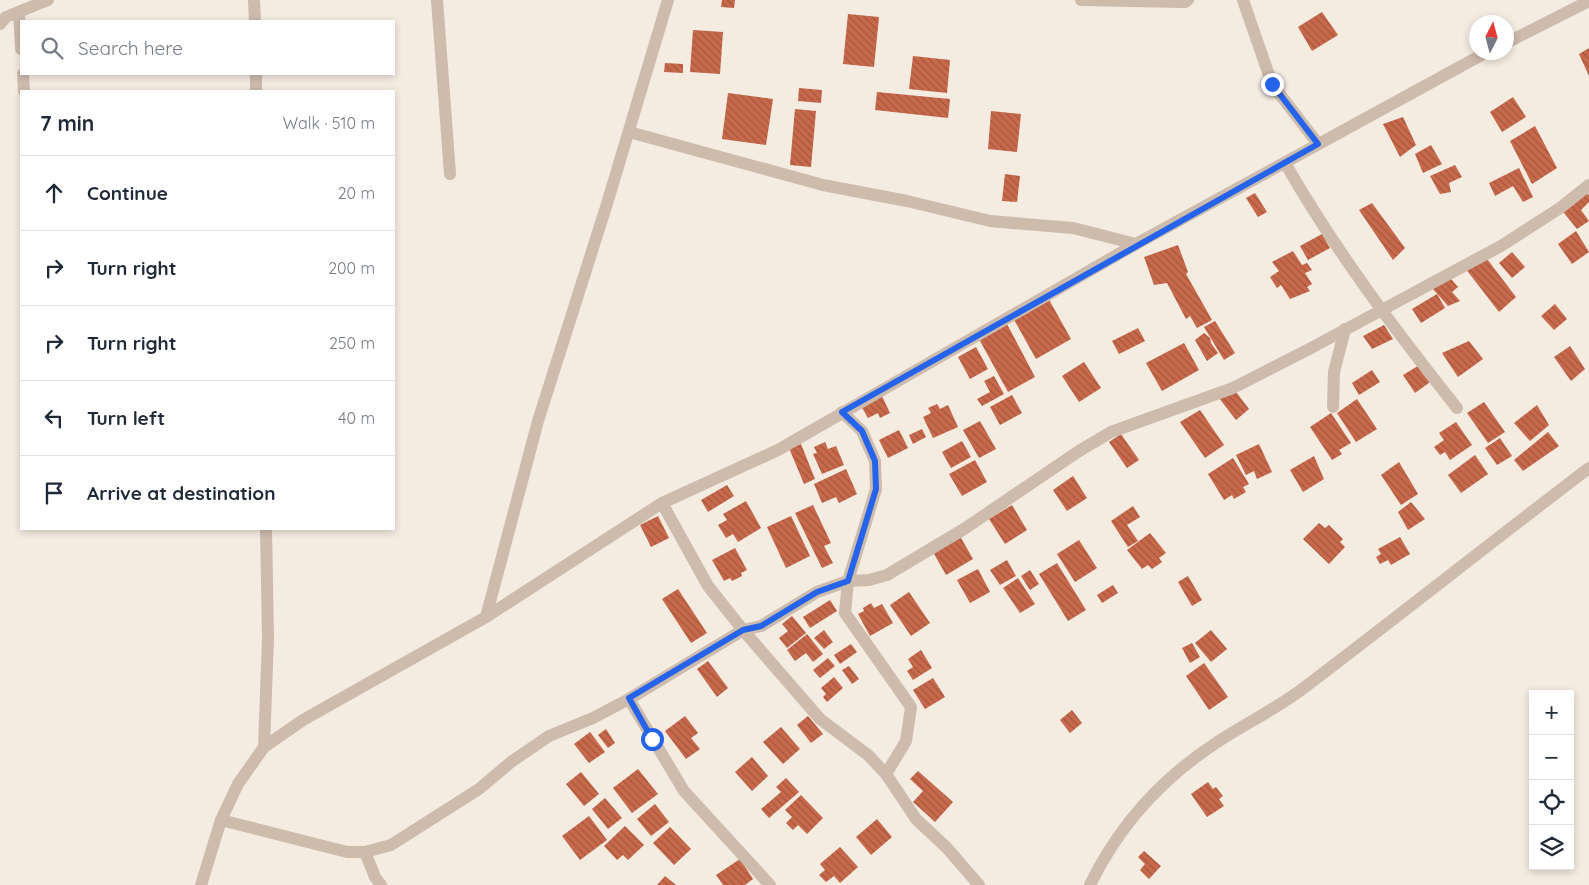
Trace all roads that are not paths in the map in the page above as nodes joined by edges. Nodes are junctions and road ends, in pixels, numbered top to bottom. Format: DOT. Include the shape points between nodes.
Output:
graph roads {
  1 [pos="48,0"];
  2 [pos="254,0"];
  3 [pos="437,0"];
  4 [pos="668,0"];
  5 [pos="1081,0"];
  6 [pos="1188,0"];
  7 [pos="1243,0"];
  8 [pos="1589,2"];
  9 [pos="19,12"];
  10 [pos="2,19"];
  11 [pos="255,20"];
  12 [pos="20,30"];
  13 [pos="1514,39"];
  14 [pos="1472,60"];
  15 [pos="23,75"];
  16 [pos="256,75"];
  17 [pos="24,90"];
  18 [pos="256,90"];
  19 [pos="628,132"];
  20 [pos="1318,144"];
  21 [pos="1285,163"];
  22 [pos="450,174"];
  23 [pos="1589,186"];
  24 [pos="1136,244"];
  25 [pos="1382,308"];
  26 [pos="1345,329"];
  27 [pos="1333,407"];
  28 [pos="1457,408"];
  29 [pos="842,412"];
  30 [pos="1589,468"];
  31 [pos="662,502"];
  32 [pos="266,530"];
  33 [pos="848,581"];
  34 [pos="486,616"];
  35 [pos="743,630"];
  36 [pos="629,698"];
  37 [pos="264,747"];
  38 [pos="886,774"];
  39 [pos="220,820"];
  40 [pos="365,852"];
  41 [pos="376,882"];
  42 [pos="200,885"];
  43 [pos="770,885"];
  44 [pos="979,885"];
  45 [pos="1090,885"];
  1 -- 9 [label="street"];
  2 -- 11 [label="street"];
  3 -- 22 [label="street"];
  4 -- 19 [label="street"];
  5 -- 6 [label="street"];
  7 -- 20 [label="street" via="1272,84"];
  8 -- 13 [label="street"];
  9 -- 10 [label="street"];
  9 -- 12 [label="street"];
  14 -- 20 [label="street"];
  15 -- 17 [label="street"];
  16 -- 18 [label="street"];
  19 -- 24 [label="street" via="823,185 990,221 1073,228"];
  19 -- 34 [label="street" via="538,421"];
  20 -- 21 [label="street"];
  21 -- 24 [label="street"];
  21 -- 25 [label="street" via="1313,212"];
  23 -- 25 [label="street" via="1502,246"];
  24 -- 29 [label="street"];
  25 -- 26 [label="street"];
  25 -- 28 [label="street"];
  26 -- 27 [label="street" via="1334,372"];
  26 -- 33 [label="street" via="1233,388 1111,432 964,529 887,575"];
  29 -- 31 [label="street" via="778,450"];
  29 -- 33 [label="street" via="862,431 875,461 876,489"];
  30 -- 45 [label="street" via="1281,706 1219,741 1177,772 1142,804 1105,853"];
  31 -- 34 [label="street"];
  31 -- 35 [label="street" via="708,586"];
  32 -- 37 [label="street" via="268,638"];
  33 -- 35 [label="street" via="817,592 761,626"];
  33 -- 38 [label="street" via="845,613 911,707 906,741"];
  34 -- 37 [label="street" via="303,720"];
  35 -- 36 [label="street"];
  35 -- 38 [label="street" via="820,719"];
  36 -- 40 [label="street" via="593,718 549,736 479,789 390,845"];
  36 -- 43 [label="street" via="684,791"];
  37 -- 39 [label="street" via="238,784"];
  38 -- 44 [label="street" via="916,819"];
  39 -- 40 [label="street" via="347,852"];
  39 -- 42 [label="street"];
  40 -- 41 [label="street"];
}
